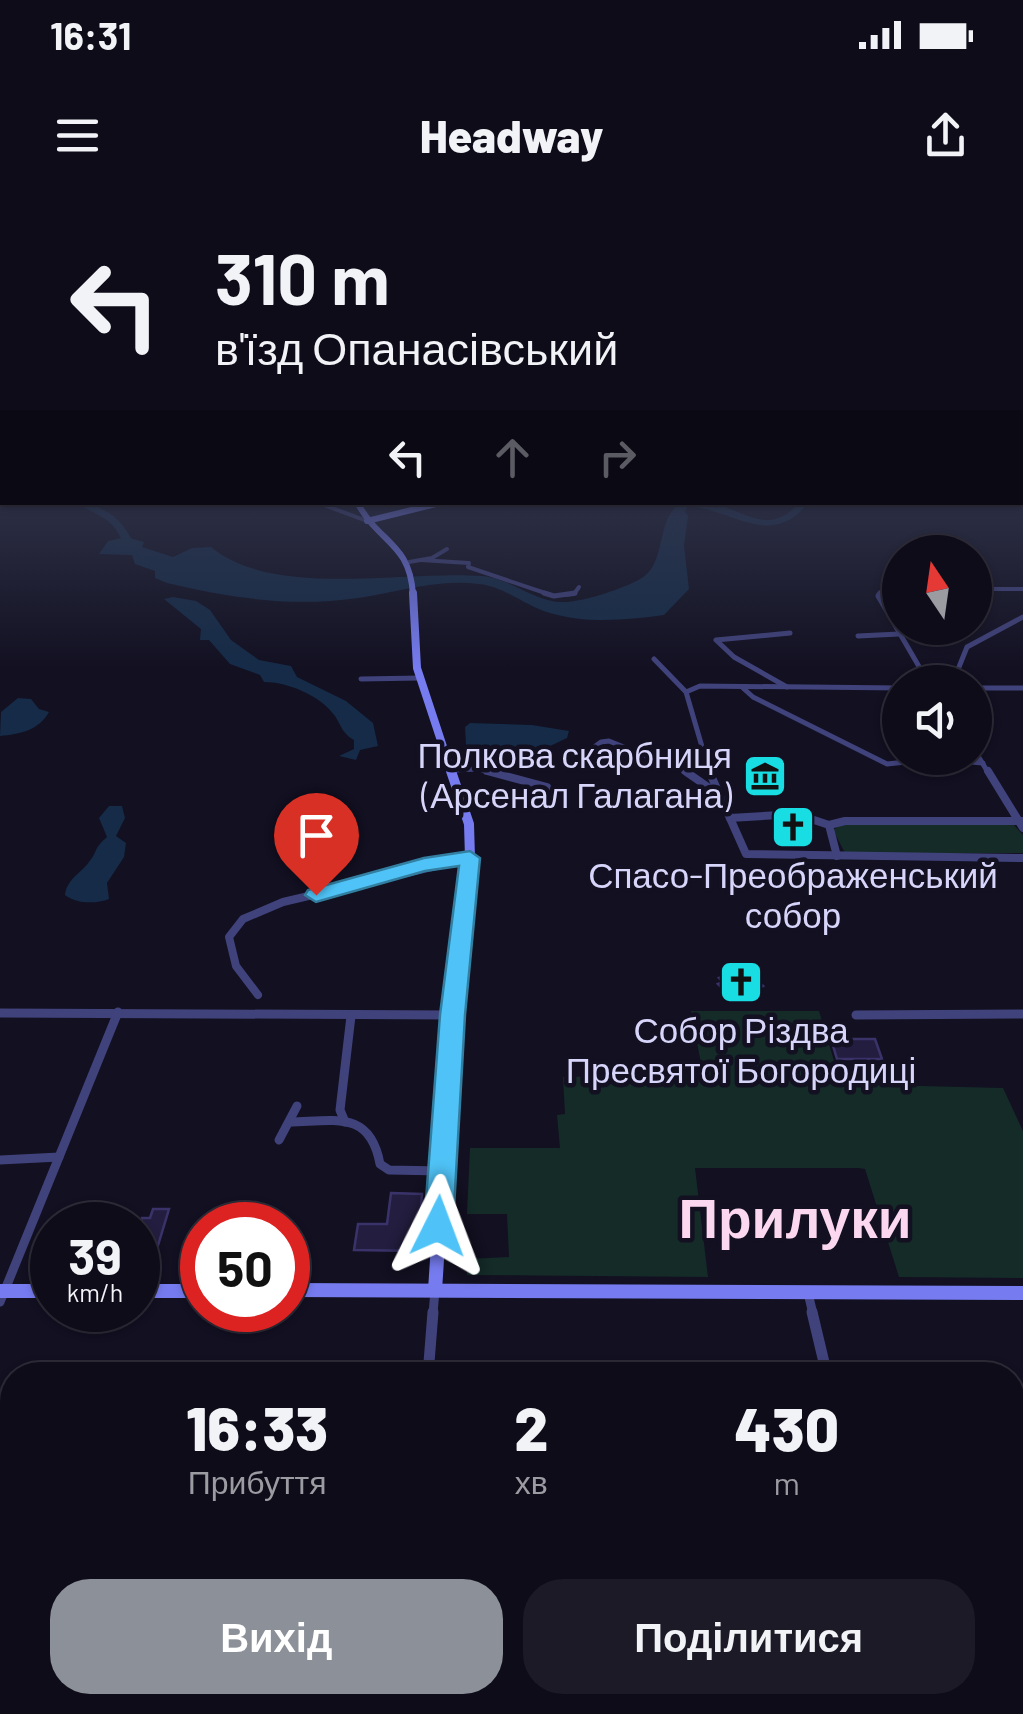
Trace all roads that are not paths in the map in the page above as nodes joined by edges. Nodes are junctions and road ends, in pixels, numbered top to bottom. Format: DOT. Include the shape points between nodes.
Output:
graph roads {
  1 [pos="373,528"];
  2 [pos="448,549"];
  3 [pos="421,560"];
  4 [pos="410,565"];
  5 [pos="579,587"];
  6 [pos="992,589"];
  7 [pos="1023,589"];
  8 [pos="1023,618"];
  9 [pos="790,634"];
  10 [pos="882,635"];
  11 [pos="858,636"];
  12 [pos="654,659"];
  13 [pos="960,665"];
  14 [pos="420,678"];
  15 [pos="360,679"];
  16 [pos="787,687"];
  17 [pos="743,688"];
  18 [pos="882,688"];
  19 [pos="992,688"];
  20 [pos="1023,688"];
  21 [pos="686,692"];
  22 [pos="578,759"];
  23 [pos="882,762"];
  24 [pos="454,770"];
  25 [pos="991,775"];
  26 [pos="547,787"];
  27 [pos="715,792"];
  28 [pos="730,818"];
  29 [pos="1022,823"];
  30 [pos="829,825"];
  31 [pos="837,856"];
  32 [pos="470,858"];
  33 [pos="1023,858"];
  34 [pos="258,996"];
  35 [pos="118,1012"];
  36 [pos="0,1013"];
  37 [pos="1023,1014"];
  38 [pos="452,1015"];
  39 [pos="856,1015"];
  40 [pos="351,1016"];
  41 [pos="297,1106"];
  42 [pos="290,1122"];
  43 [pos="345,1122"];
  44 [pos="278,1140"];
  45 [pos="59,1157"];
  46 [pos="0,1160"];
  47 [pos="442,1171"];
  48 [pos="310,1290"];
  49 [pos="435,1290"];
  50 [pos="30,1292"];
  51 [pos="1023,1292"];
  52 [pos="2,1294"];
  53 [pos="808,1294"];
  54 [pos="429,1362"];
  55 [pos="824,1362"];
  1 -- 4 [label="main road"];
  2 -- 3 [label="street"];
  3 -- 4 [label="street"];
  3 -- 5 [label="street" via="469,563 554,596"];
  4 -- 14 [label="main road"];
  6 -- 7 [label="street"];
  8 -- 13 [label="street" via="967,647"];
  9 -- 16 [label="street" via="716,640"];
  10 -- 11 [label="street"];
  12 -- 21 [label="street"];
  14 -- 15 [label="street"];
  14 -- 24 [label="main road"];
  16 -- 17 [label="street"];
  16 -- 18 [label="street"];
  17 -- 21 [label="street" via="700,686"];
  17 -- 23 [label="street"];
  19 -- 20 [label="street"];
  21 -- 27 [label="street"];
  22 -- 27 [label="street" via="609,741 674,760"];
  24 -- 26 [label="street"];
  24 -- 32 [label="main road" via="469,824"];
  25 -- 29 [label="street"];
  27 -- 28 [label="street"];
  28 -- 30 [label="street" via="796,814"];
  28 -- 31 [label="street" via="746,854"];
  29 -- 30 [label="street"];
  30 -- 31 [label="street"];
  31 -- 33 [label="street"];
  32 -- 34 [label="street" via="243,918 229,937 236,966"];
  32 -- 38 [label="main road"];
  35 -- 36 [label="street"];
  35 -- 40 [label="street"];
  35 -- 45 [label="street"];
  37 -- 39 [label="street"];
  38 -- 40 [label="street"];
  38 -- 47 [label="main road"];
  40 -- 43 [label="street" via="340,1110"];
  41 -- 42 [label="street"];
  42 -- 43 [label="street"];
  42 -- 44 [label="street"];
  43 -- 47 [label="street" via="367,1130 389,1170"];
  45 -- 46 [label="street"];
  45 -- 52 [label="street"];
  47 -- 49 [label="main road"];
  48 -- 49 [label="main road"];
  49 -- 53 [label="main road"];
  49 -- 54 [label="street"];
  50 -- 52 [label="main road"];
  51 -- 53 [label="main road"];
  53 -- 55 [label="street"];
}
